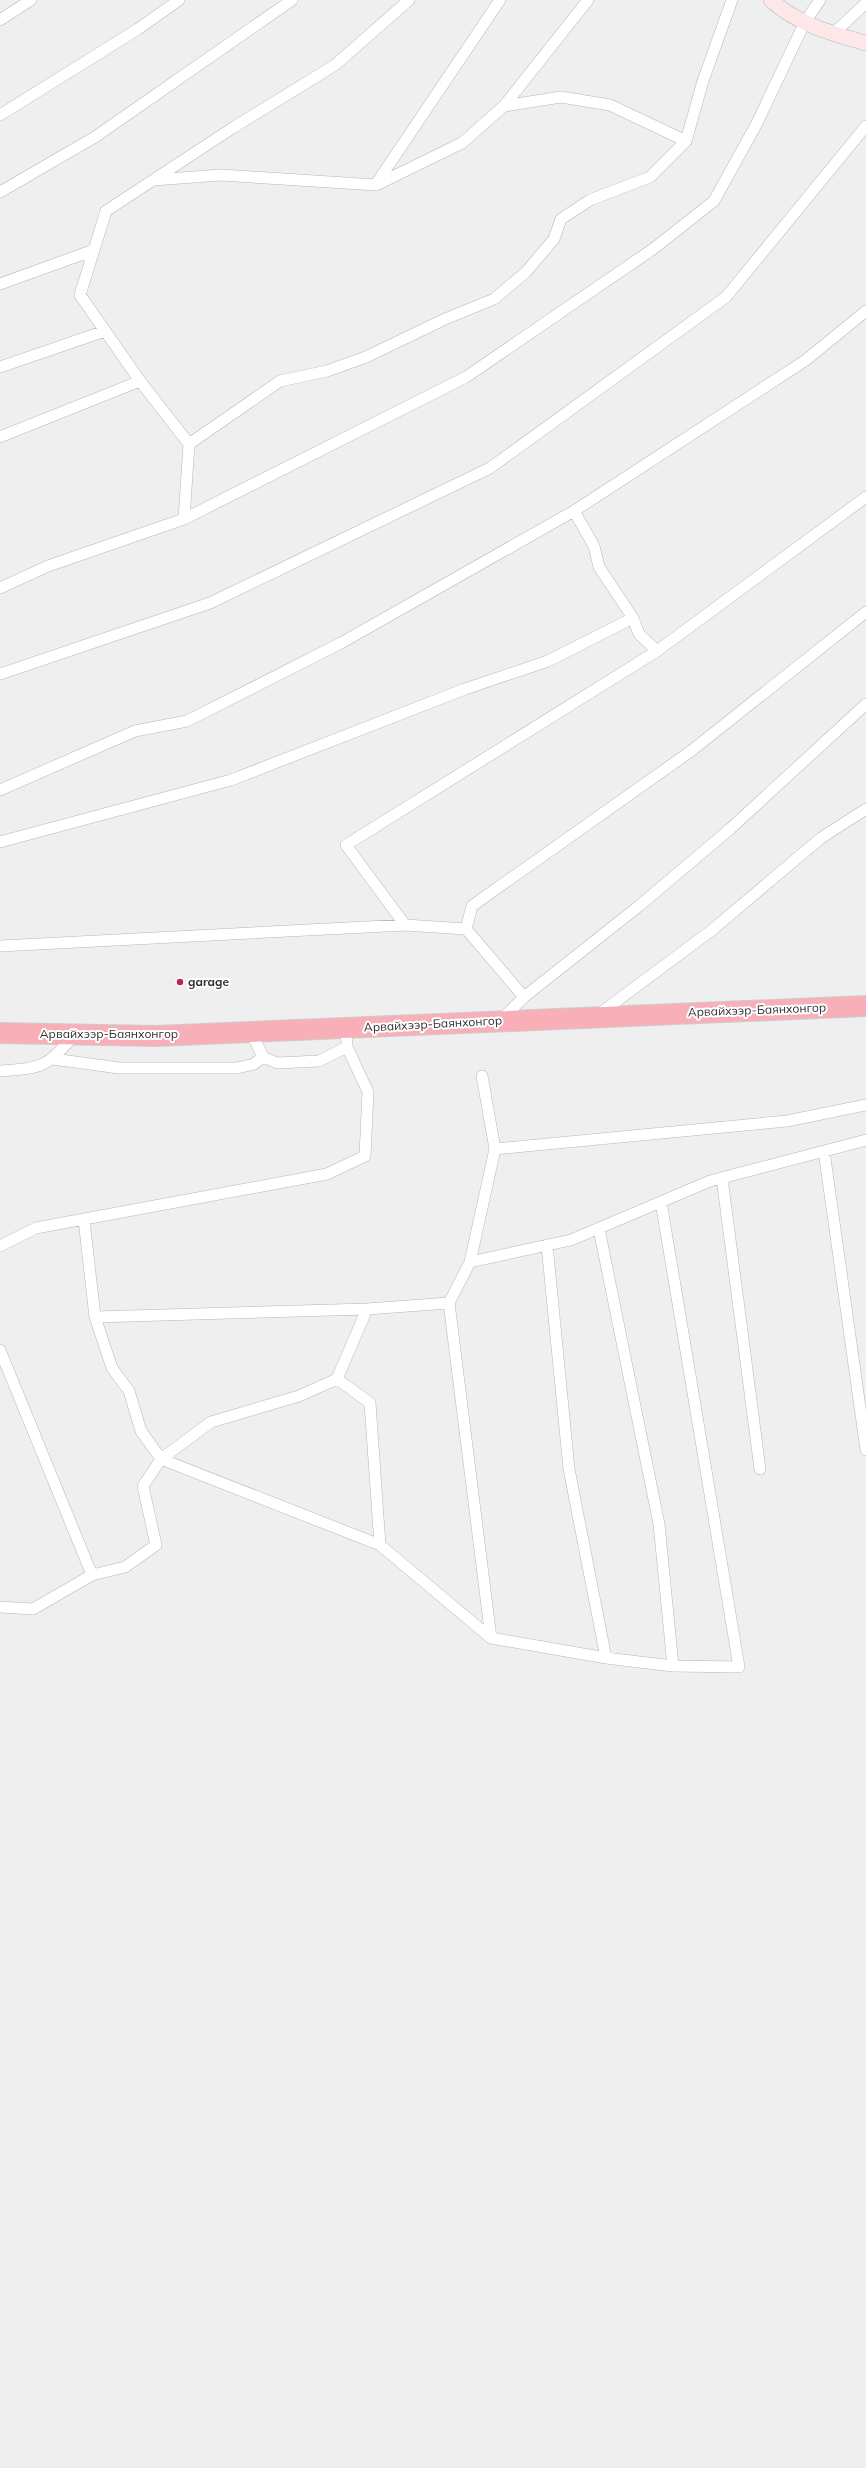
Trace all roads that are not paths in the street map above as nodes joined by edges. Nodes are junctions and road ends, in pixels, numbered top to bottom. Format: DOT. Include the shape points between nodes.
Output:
graph roads {
  1 [pos="31,0"];
  2 [pos="179,0"];
  3 [pos="292,0"];
  4 [pos="409,0"];
  5 [pos="500,0"];
  6 [pos="588,0"];
  7 [pos="732,0"];
  8 [pos="771,0"];
  9 [pos="820,0"];
  10 [pos="866,3"];
  11 [pos="0,20"];
  12 [pos="805,22"];
  13 [pos="833,34"];
  14 [pos="866,43"];
  15 [pos="504,106"];
  16 [pos="0,115"];
  17 [pos="866,126"];
  18 [pos="686,141"];
  19 [pos="152,180"];
  20 [pos="376,185"];
  21 [pos="0,192"];
  22 [pos="94,250"];
  23 [pos="0,284"];
  24 [pos="866,311"];
  25 [pos="106,331"];
  26 [pos="0,367"];
  27 [pos="140,381"];
  28 [pos="0,437"];
  29 [pos="189,444"];
  30 [pos="866,497"];
  31 [pos="574,511"];
  32 [pos="184,519"];
  33 [pos="0,588"];
  34 [pos="866,612"];
  35 [pos="633,618"];
  36 [pos="657,651"];
  37 [pos="0,674"];
  38 [pos="866,704"];
  39 [pos="0,790"];
  40 [pos="866,809"];
  41 [pos="0,842"];
  42 [pos="405,925"];
  43 [pos="466,929"];
  44 [pos="0,946"];
  45 [pos="524,997"];
  46 [pos="866,1006"];
  47 [pos="596,1017"];
  48 [pos="500,1021"];
  49 [pos="251,1032"];
  50 [pos="0,1033"];
  51 [pos="76,1034"];
  52 [pos="346,1038"];
  53 [pos="263,1057"];
  54 [pos="53,1059"];
  55 [pos="0,1071"];
  56 [pos="482,1076"];
  57 [pos="866,1105"];
  58 [pos="866,1140"];
  59 [pos="494,1149"];
  60 [pos="824,1151"];
  61 [pos="722,1178"];
  62 [pos="661,1202"];
  63 [pos="84,1220"];
  64 [pos="599,1229"];
  65 [pos="547,1245"];
  66 [pos="0,1246"];
  67 [pos="470,1262"];
  68 [pos="448,1303"];
  69 [pos="367,1309"];
  70 [pos="95,1317"];
  71 [pos="0,1350"];
  72 [pos="337,1379"];
  73 [pos="866,1450"];
  74 [pos="161,1459"];
  75 [pos="760,1469"];
  76 [pos="380,1545"];
  77 [pos="92,1575"];
  78 [pos="0,1606"];
  79 [pos="491,1638"];
  80 [pos="606,1658"];
  81 [pos="674,1666"];
  1 -- 11 [label="street"];
  2 -- 16 [label="street" via="138,29"];
  3 -- 21 [label="street" via="95,138"];
  4 -- 19 [label="street" via="335,65"];
  5 -- 20 [label="street"];
  6 -- 15 [label="street"];
  7 -- 18 [label="street" via="703,81"];
  8 -- 12 [label="street"];
  9 -- 12 [label="street"];
  10 -- 13 [label="street"];
  12 -- 13 [label="street"];
  12 -- 32 [label="street" via="756,125 714,201 653,249 466,377"];
  13 -- 14 [label="street"];
  15 -- 18 [label="street" via="561,97 610,105"];
  15 -- 20 [label="street" via="462,143"];
  17 -- 37 [label="street" via="726,297 490,468 210,603"];
  18 -- 29 [label="street" via="650,177 590,200 560,219 554,239 526,272 494,299 445,319 366,357 327,371 280,381"];
  19 -- 20 [label="street" via="221,175"];
  19 -- 22 [label="street" via="106,211"];
  22 -- 23 [label="street"];
  22 -- 25 [label="street" via="80,295"];
  24 -- 31 [label="street" via="806,360"];
  25 -- 26 [label="street"];
  25 -- 27 [label="street"];
  27 -- 28 [label="street"];
  27 -- 29 [label="street"];
  29 -- 32 [label="street"];
  30 -- 36 [label="street"];
  31 -- 35 [label="street" via="594,546 599,567"];
  31 -- 39 [label="street" via="341,643 187,721 135,731"];
  32 -- 33 [label="street" via="48,566"];
  34 -- 43 [label="street" via="690,751 472,906"];
  35 -- 36 [label="street" via="639,634"];
  35 -- 41 [label="street" via="548,661 465,689 231,780"];
  36 -- 42 [label="street" via="346,845"];
  38 -- 45 [label="street" via="730,829 639,906"];
  40 -- 47 [label="street" via="821,838 712,930"];
  42 -- 43 [label="street"];
  42 -- 44 [label="street"];
  43 -- 45 [label="street"];
  45 -- 48 [label="street"];
  46 -- 47 [label="highway, Арвайхээр-Баянхонгор"];
  47 -- 48 [label="highway, Арвайхээр-Баянхонгор"];
  48 -- 52 [label="highway, Арвайхээр-Баянхонгор"];
  49 -- 51 [label="highway, Арвайхээр-Баянхонгор" via="156,1036"];
  49 -- 52 [label="highway, Арвайхээр-Баянхонгор"];
  49 -- 53 [label="street"];
  50 -- 51 [label="highway, Арвайхээр-Баянхонгор"];
  51 -- 54 [label="street"];
  52 -- 53 [label="street" via="318,1061 277,1063"];
  52 -- 63 [label="street" via="368,1092 365,1156 327,1174"];
  53 -- 54 [label="street" via="254,1064 237,1068 119,1068"];
  54 -- 55 [label="street" via="36,1069"];
  56 -- 59 [label="street"];
  57 -- 59 [label="street" via="787,1121"];
  58 -- 60 [label="street"];
  59 -- 67 [label="street"];
  60 -- 61 [label="street"];
  60 -- 73 [label="street"];
  61 -- 62 [label="street"];
  61 -- 75 [label="street"];
  62 -- 64 [label="street"];
  62 -- 81 [label="street" via="739,1667"];
  63 -- 66 [label="street" via="36,1228"];
  63 -- 70 [label="street"];
  64 -- 65 [label="street" via="571,1240"];
  64 -- 81 [label="street" via="659,1524"];
  65 -- 67 [label="street"];
  65 -- 80 [label="street" via="569,1469"];
  67 -- 68 [label="street"];
  68 -- 69 [label="street"];
  68 -- 79 [label="street"];
  69 -- 70 [label="street"];
  69 -- 72 [label="street"];
  70 -- 74 [label="street" via="112,1368 129,1391 141,1431"];
  71 -- 77 [label="street"];
  72 -- 74 [label="street" via="299,1396 211,1422"];
  72 -- 76 [label="street" via="370,1403"];
  74 -- 76 [label="street"];
  74 -- 77 [label="street" via="143,1486 156,1546 125,1567"];
  76 -- 79 [label="street"];
  77 -- 78 [label="street" via="33,1609"];
  79 -- 80 [label="street"];
  80 -- 81 [label="street"];
}
